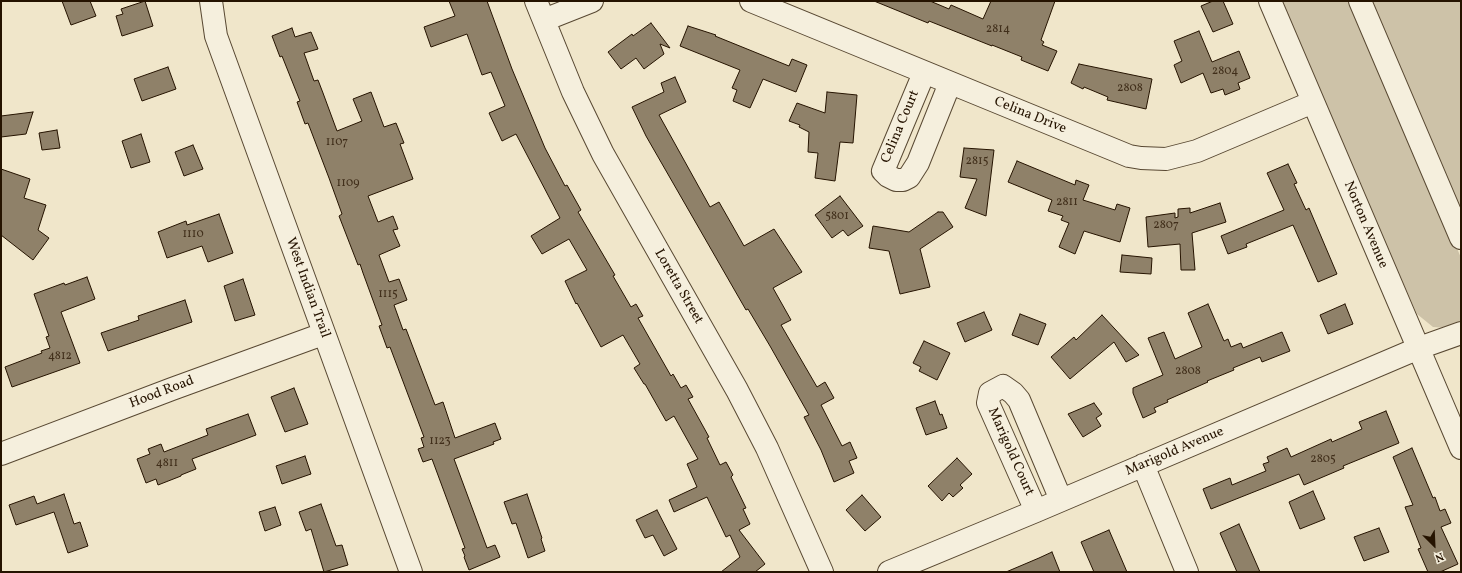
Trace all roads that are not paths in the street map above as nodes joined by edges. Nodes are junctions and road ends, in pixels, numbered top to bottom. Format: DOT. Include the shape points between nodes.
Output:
graph roads {
  1 [pos="212,1"];
  2 [pos="592,1"];
  3 [pos="751,1"];
  4 [pos="1270,1"];
  5 [pos="1360,1"];
  6 [pos="540,11"];
  7 [pos="924,73"];
  8 [pos="950,83"];
  9 [pos="1313,102"];
  10 [pos="1461,238"];
  11 [pos="1461,333"];
  12 [pos="323,334"];
  13 [pos="1420,348"];
  14 [pos="1461,448"];
  15 [pos="1,454"];
  16 [pos="1143,465"];
  17 [pos="1061,500"];
  18 [pos="1036,511"];
  19 [pos="411,572"];
  20 [pos="822,572"];
  21 [pos="889,572"];
  22 [pos="1187,572"];
  1 -- 12 [label="street, West Indian Trail" via="216,36"];
  2 -- 6 [label="street"];
  3 -- 7 [label="street, Celina Drive"];
  4 -- 9 [label="street, Norton Avenue"];
  5 -- 10 [label="street"];
  6 -- 20 [label="street, Loretta Street" via="573,92 603,154 737,390 767,448"];
  7 -- 8 [label="street, Celina Drive"];
  7 -- 8 [label="street, Celina Court" via="883,171 896,180 903,180 909,176 918,163"];
  8 -- 9 [label="street, Celina Drive" via="1129,156 1157,159 1197,151"];
  9 -- 13 [label="street, Norton Avenue"];
  11 -- 13 [label="street, Marigold Avenue"];
  12 -- 15 [label="street, Hood Road"];
  12 -- 19 [label="street, West Indian Trail"];
  13 -- 14 [label="street, Norton Avenue"];
  13 -- 16 [label="street, Marigold Avenue"];
  16 -- 17 [label="street, Marigold Avenue"];
  16 -- 22 [label="street"];
  17 -- 18 [label="street, Marigold Avenue"];
  17 -- 18 [label="street, Marigold Court" via="1019,400 1003,386 990,392 988,403"];
  18 -- 21 [label="street, Marigold Avenue"];
}
